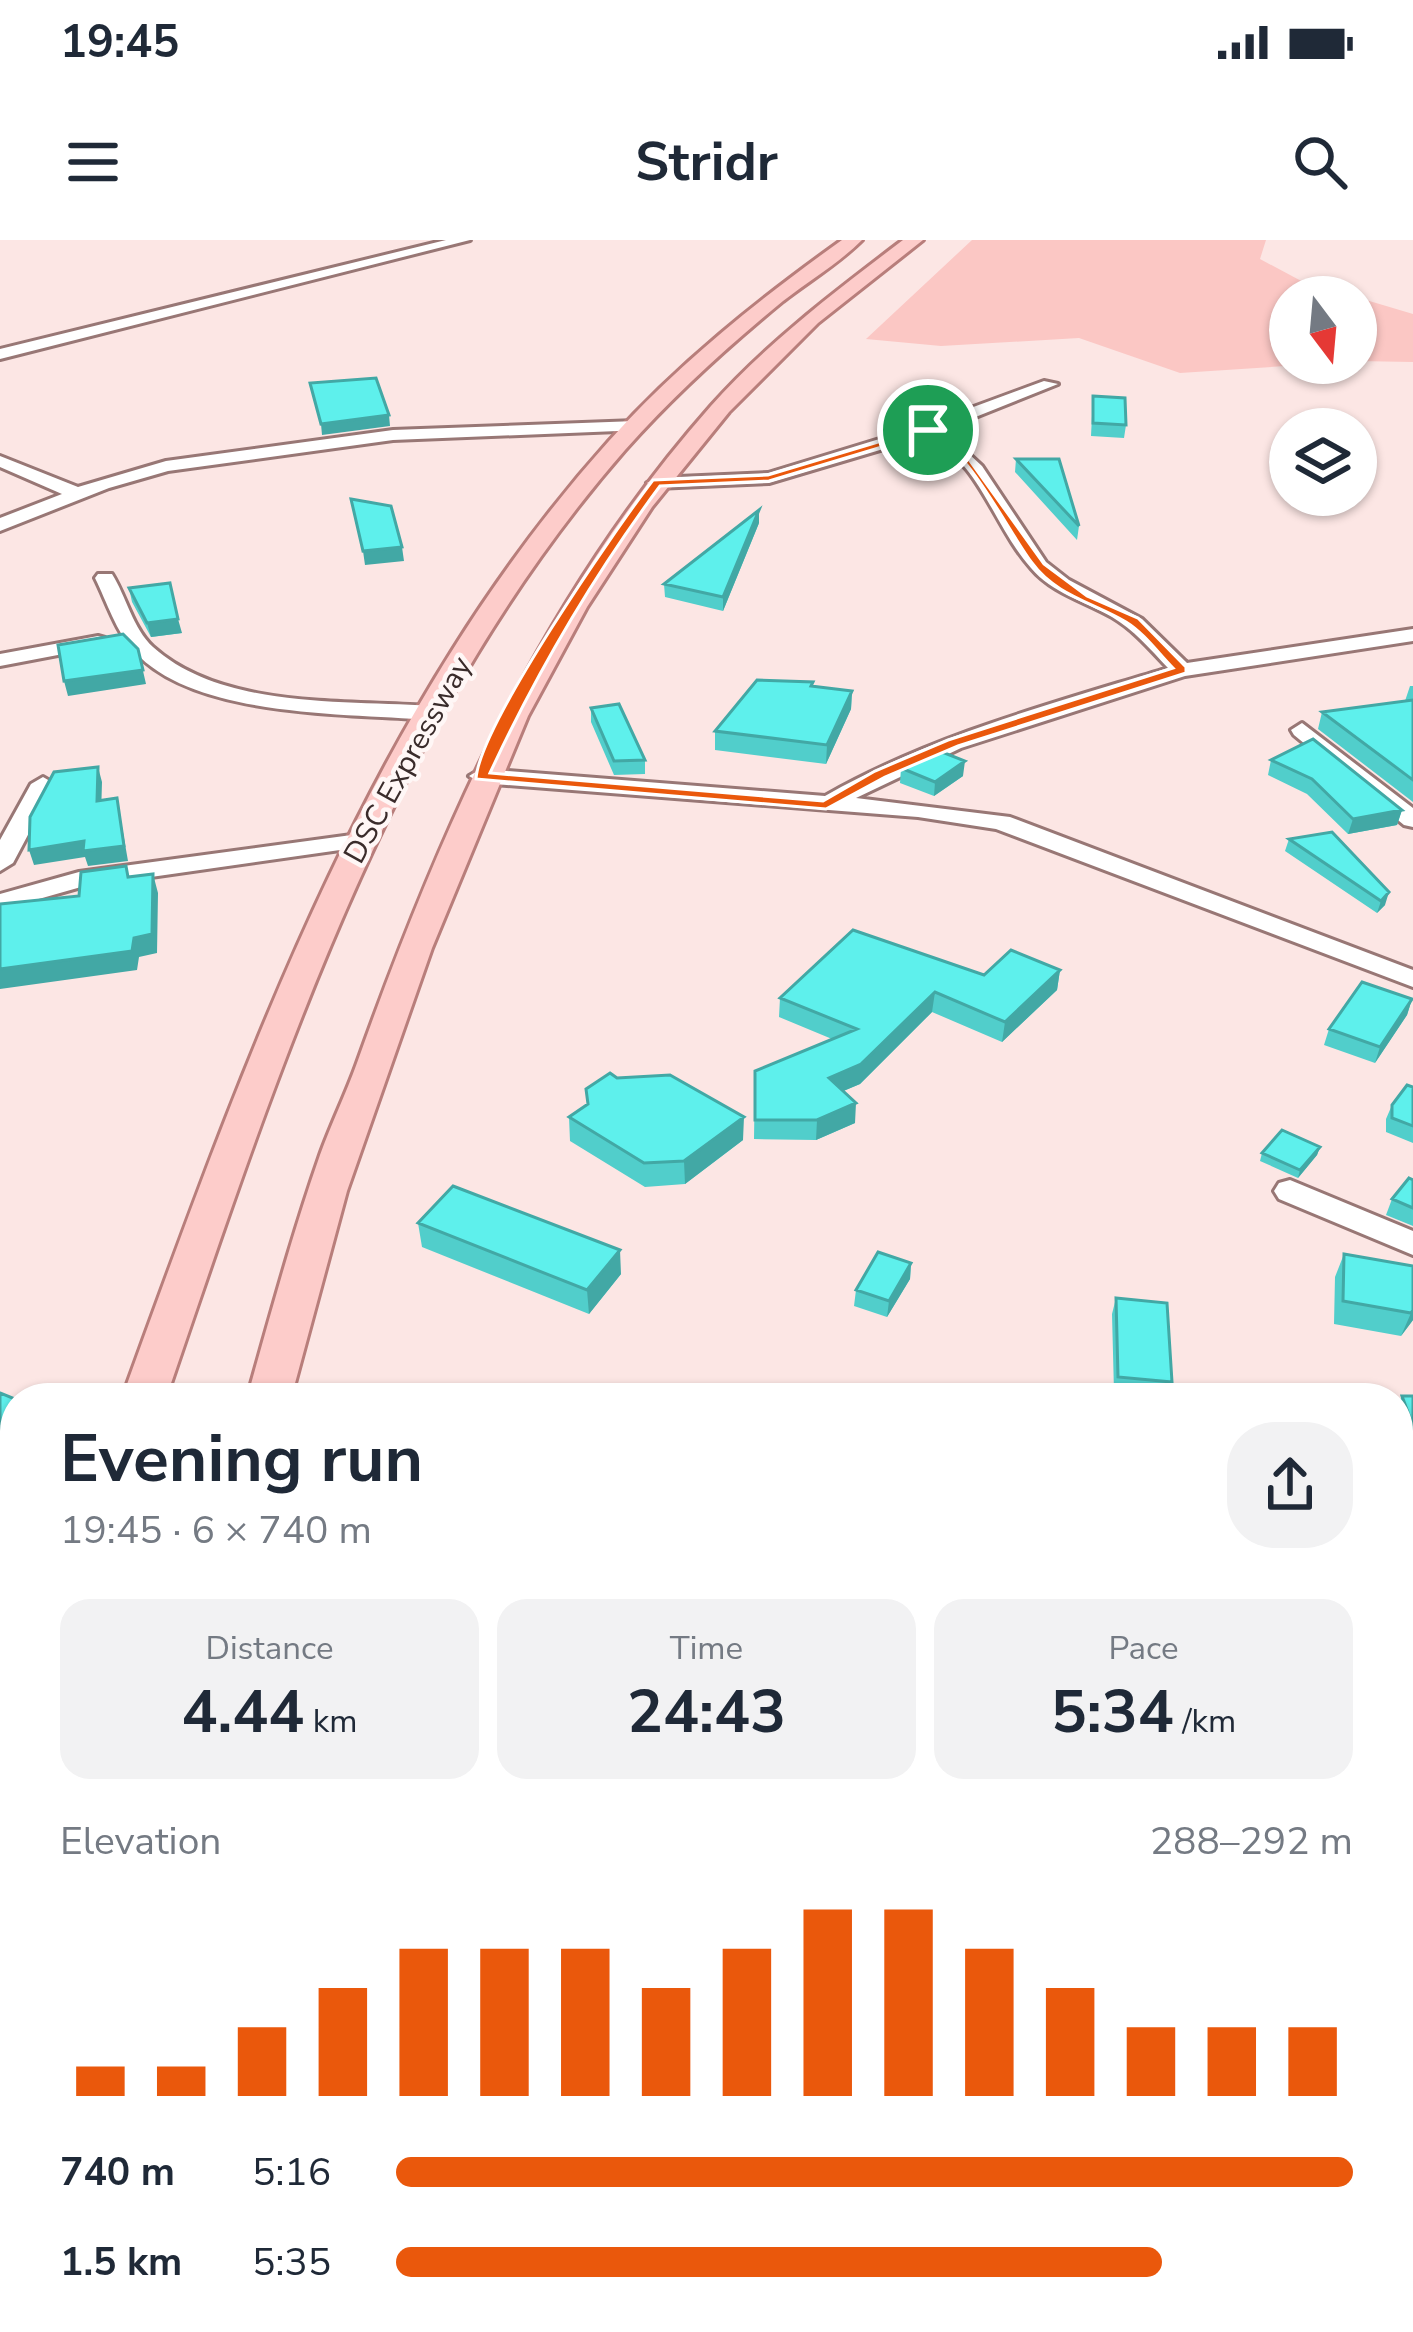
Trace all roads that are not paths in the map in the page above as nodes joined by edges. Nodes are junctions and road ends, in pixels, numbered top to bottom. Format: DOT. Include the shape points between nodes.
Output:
graph roads {
  1 [pos="463,240"];
  2 [pos="853,240"];
  3 [pos="914,240"];
  4 [pos="0,354"];
  5 [pos="1050,384"];
  6 [pos="636,426"];
  7 [pos="928,430"];
  8 [pos="0,461"];
  9 [pos="656,483"];
  10 [pos="78,494"];
  11 [pos="0,525"];
  12 [pos="106,578"];
  13 [pos="136,635"];
  14 [pos="1413,635"];
  15 [pos="0,660"];
  16 [pos="1181,670"];
  17 [pos="430,713"];
  18 [pos="1302,730"];
  19 [pos="481,776"];
  20 [pos="43,784"];
  21 [pos="826,805"];
  22 [pos="1413,820"];
  23 [pos="359,841"];
  24 [pos="0,863"];
  25 [pos="0,902"];
  26 [pos="1413,944"];
  27 [pos="1386,969"];
  28 [pos="1413,979"];
  29 [pos="1290,1191"];
  30 [pos="1413,1244"];
  31 [pos="149,1383"];
  32 [pos="273,1383"];
  1 -- 4 [label="street"];
  2 -- 6 [label="main road, DSC Expressway" via="741,323"];
  3 -- 9 [label="main road, DSC Expressway" via="800,326"];
  5 -- 7 [label="street"];
  6 -- 10 [label="street" via="393,434 166,466"];
  6 -- 17 [label="main road, DSC Expressway" via="519,566"];
  7 -- 9 [label="street" via="769,478"];
  7 -- 16 [label="street" via="946,435 1040,566 1082,599 1134,621"];
  8 -- 10 [label="street"];
  9 -- 19 [label="main road, DSC Expressway" via="575,604"];
  10 -- 11 [label="street"];
  12 -- 13 [label="street"];
  13 -- 15 [label="street"];
  13 -- 17 [label="street" via="185,678 251,695"];
  14 -- 16 [label="street"];
  16 -- 21 [label="street" via="953,743"];
  17 -- 23 [label="main road, DSC Expressway"];
  18 -- 22 [label="street"];
  19 -- 21 [label="street"];
  19 -- 32 [label="main road, DSC Expressway" via="337,1160"];
  20 -- 24 [label="street"];
  21 -- 27 [label="street" via="1001,822"];
  23 -- 25 [label="street" via="80,880"];
  23 -- 31 [label="main road, DSC Expressway" via="250,1098"];
  26 -- 27 [label="street"];
  27 -- 28 [label="street"];
  29 -- 30 [label="street"];
}
